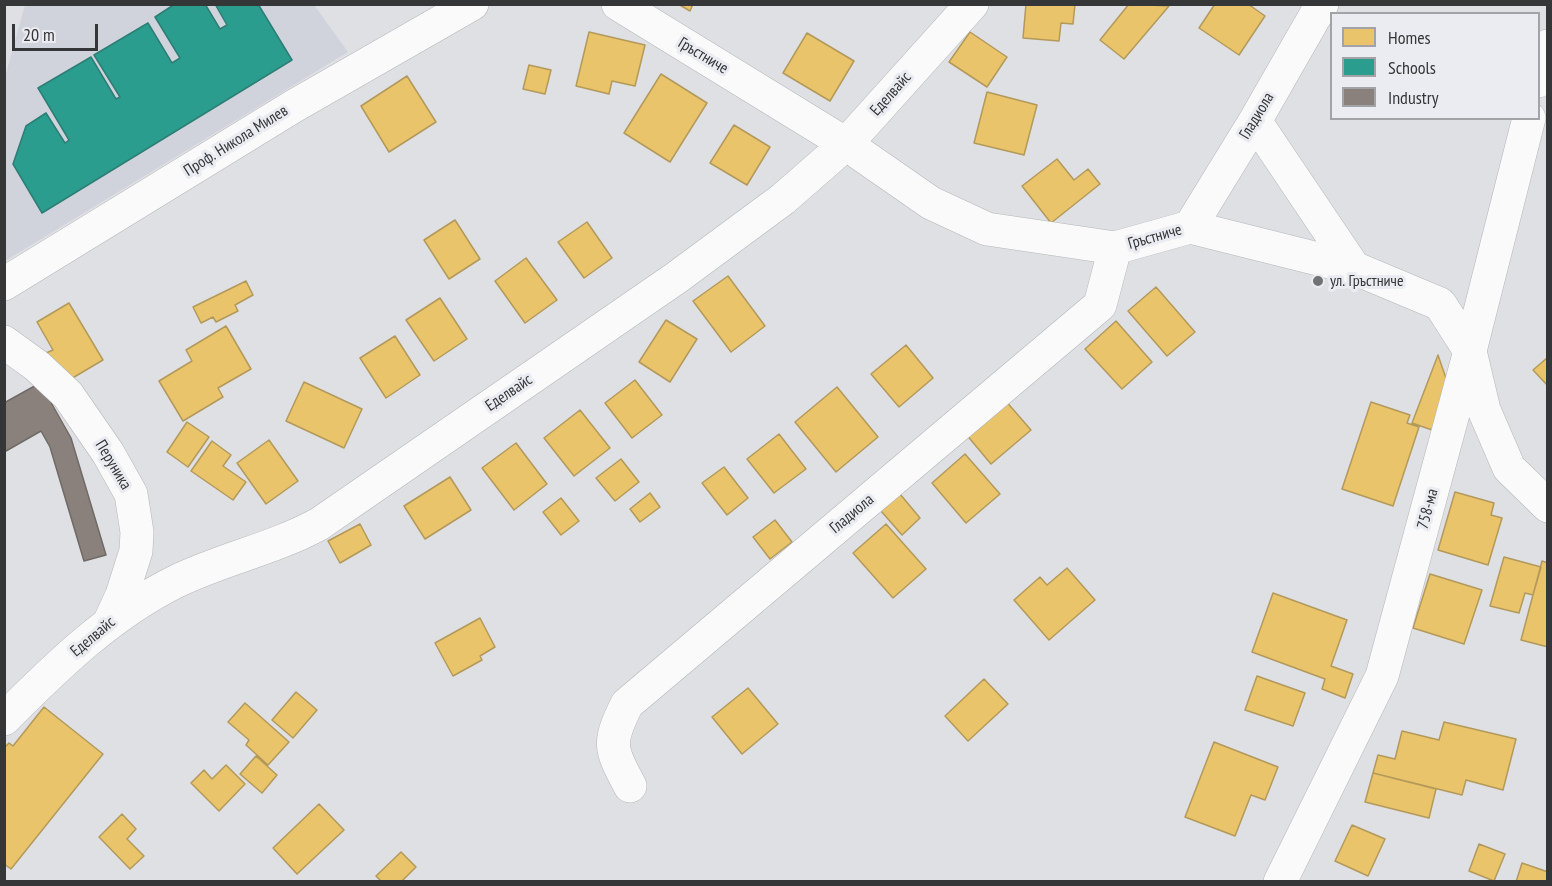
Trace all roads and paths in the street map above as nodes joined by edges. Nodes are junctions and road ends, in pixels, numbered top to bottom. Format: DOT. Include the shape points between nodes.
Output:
graph roads {
  1 [pos="472,4"];
  2 [pos="618,4"];
  3 [pos="972,4"];
  4 [pos="1322,4"];
  5 [pos="1548,46"];
  6 [pos="1540,77"];
  7 [pos="1528,120"];
  8 [pos="1255,121"];
  9 [pos="846,144"];
  10 [pos="1190,227"];
  11 [pos="1115,248"];
  12 [pos="1354,268"];
  13 [pos="4,284"];
  14 [pos="4,342"];
  15 [pos="1470,351"];
  16 [pos="1548,506"];
  17 [pos="110,621"];
  18 [pos="4,719"];
  19 [pos="630,786"];
  20 [pos="1280,882"];
  1 -- 13 [label="street, Проф. Никола Милев" via="294,106"];
  2 -- 9 [label="street, Гръстниче"];
  3 -- 9 [label="street, Еделвайс"];
  4 -- 8 [label="street, Гладиола"];
  5 -- 6 [label="street"];
  7 -- 15 [label="street, 758-ма"];
  8 -- 10 [label="street, Гладиола"];
  8 -- 12 [label="street"];
  9 -- 11 [label="street, Гръстниче" via="931,203 987,229"];
  9 -- 17 [label="street, Еделвайс" via="783,199 676,278 319,524 295,537 175,582"];
  10 -- 11 [label="street, Гръстниче"];
  10 -- 12 [label="street, Гръстниче"];
  11 -- 19 [label="street, Гладиола" via="1100,305 627,704 614,729 613,753"];
  12 -- 15 [label="street, Гръстниче" via="1440,304"];
  14 -- 17 [label="street, Перуника" via="68,395 131,494 137,532 135,551 123,595"];
  15 -- 16 [label="street, Гръстниче" via="1484,410 1509,468"];
  15 -- 20 [label="street, 758-ма" via="1382,676"];
  17 -- 18 [label="street, Еделвайс"];
}
